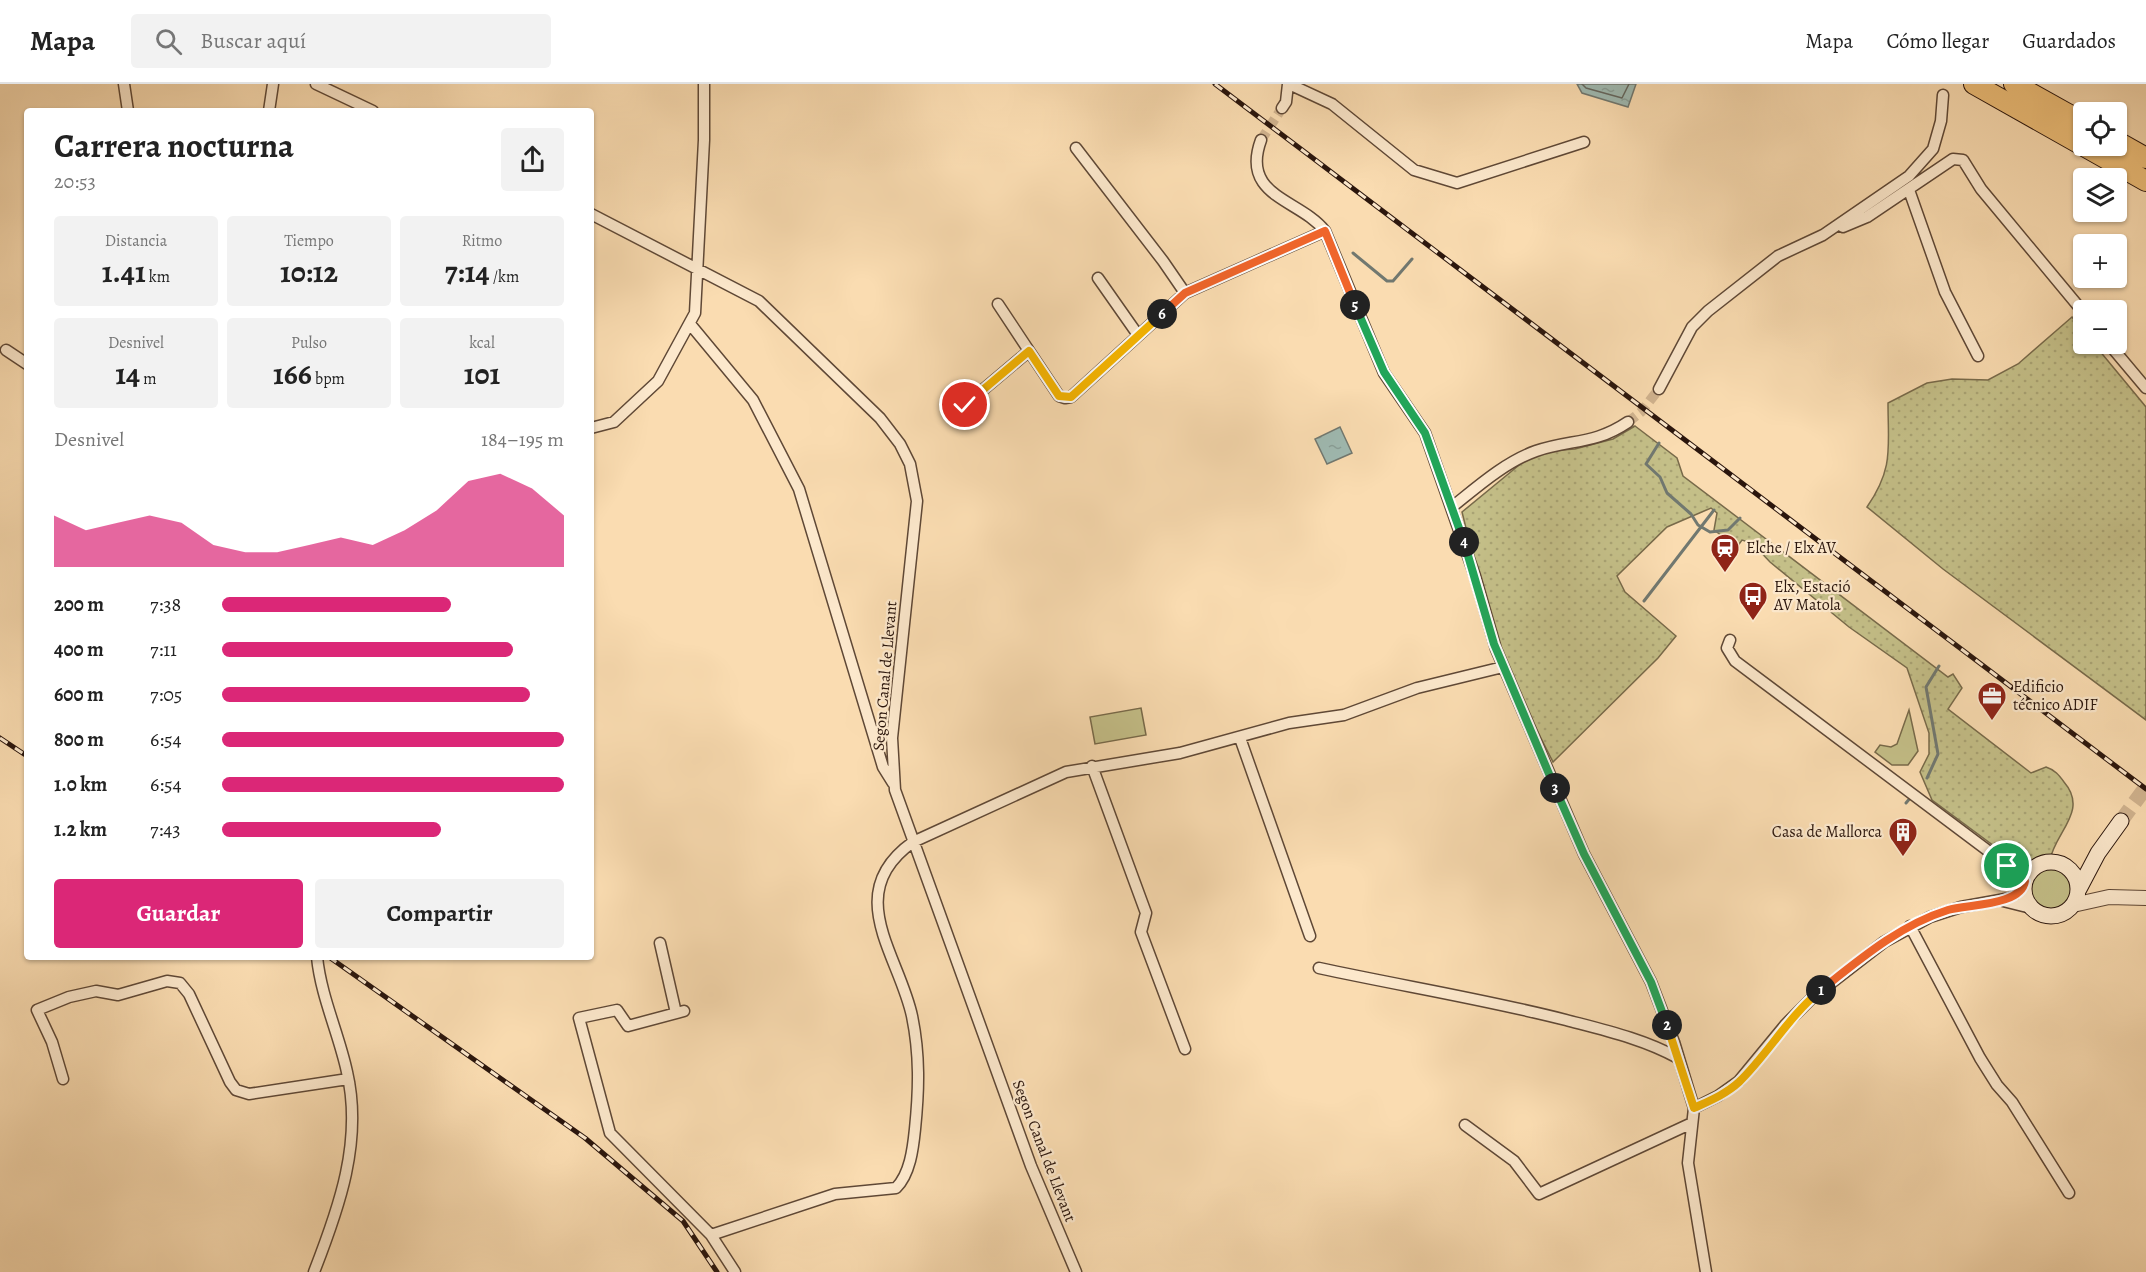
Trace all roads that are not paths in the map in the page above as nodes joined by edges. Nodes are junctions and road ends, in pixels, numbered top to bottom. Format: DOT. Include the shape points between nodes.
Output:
graph roads {
  1 [pos="124,84"];
  2 [pos="273,84"];
  3 [pos="316,84"];
  4 [pos="704,84"];
  5 [pos="1288,84"];
  6 [pos="1974,84"];
  7 [pos="2014,84"];
  8 [pos="1943,95"];
  9 [pos="128,108"];
  10 [pos="269,108"];
  11 [pos="367,108"];
  12 [pos="1282,108"];
  13 [pos="2073,117"];
  14 [pos="1261,140"];
  15 [pos="1584,142"];
  16 [pos="2127,147"];
  17 [pos="1076,148"];
  18 [pos="2146,158"];
  19 [pos="2146,181"];
  20 [pos="1909,190"];
  21 [pos="594,216"];
  22 [pos="1325,231"];
  23 [pos="1823,235"];
  24 [pos="699,268"];
  25 [pos="1098,278"];
  26 [pos="1185,293"];
  27 [pos="2073,300"];
  28 [pos="998,304"];
  29 [pos="690,324"];
  30 [pos="1138,335"];
  31 [pos="6,350"];
  32 [pos="1029,351"];
  33 [pos="2117,354"];
  34 [pos="1978,356"];
  35 [pos="24,362"];
  36 [pos="2146,388"];
  37 [pos="1659,389"];
  38 [pos="965,405"];
  39 [pos="1628,422"];
  40 [pos="594,427"];
  41 [pos="1452,507"];
  42 [pos="1730,640"];
  43 [pos="1503,667"];
  44 [pos="1240,738"];
  45 [pos="1092,766"];
  46 [pos="894,785"];
  47 [pos="2121,821"];
  48 [pos="913,842"];
  49 [pos="2098,853"];
  50 [pos="2070,869"];
  51 [pos="2027,880"];
  52 [pos="2079,889"];
  53 [pos="2146,893"];
  54 [pos="2146,898"];
  55 [pos="2000,900"];
  56 [pos="2073,905"];
  57 [pos="2031,908"];
  58 [pos="1910,926"];
  59 [pos="1310,936"];
  60 [pos="660,943"];
  61 [pos="318,960"];
  62 [pos="1319,968"];
  63 [pos="1185,1049"];
  64 [pos="1678,1058"];
  65 [pos="63,1079"];
  66 [pos="348,1079"];
  67 [pos="1694,1108"];
  68 [pos="1692,1123"];
  69 [pos="1465,1125"];
  70 [pos="2069,1193"];
  71 [pos="711,1235"];
  72 [pos="314,1272"];
  73 [pos="735,1272"];
  74 [pos="1076,1272"];
  75 [pos="1706,1272"];
  1 -- 9 [label="street"];
  2 -- 10 [label="street"];
  3 -- 11 [label="street"];
  4 -- 24 [label="street"];
  5 -- 12 [label="street"];
  5 -- 15 [label="street" via="1332,104 1414,170 1457,183"];
  6 -- 19 [label="highway"];
  7 -- 13 [label="highway"];
  8 -- 23 [label="street" via="1933,149 1909,176"];
  14 -- 22 [label="street" via="1257,165 1267,190"];
  16 -- 18 [label="highway"];
  17 -- 26 [label="street"];
  20 -- 23 [label="street" via="1867,217"];
  20 -- 27 [label="street" via="1953,159 1963,160 1981,189"];
  20 -- 34 [label="street" via="1946,292"];
  21 -- 24 [label="street, Segon Canal de Llevant"];
  22 -- 26 [label="street"];
  22 -- 41 [label="street" via="1384,372 1425,433"];
  23 -- 37 [label="street" via="1778,255 1708,311 1692,327"];
  24 -- 29 [label="street" via="695,313"];
  24 -- 46 [label="street, Segon Canal de Llevant" via="759,301 880,418 910,464 917,501 892,738"];
  25 -- 30 [label="street"];
  26 -- 30 [label="street"];
  28 -- 32 [label="street"];
  29 -- 40 [label="street" via="658,381 614,422"];
  29 -- 46 [label="street" via="753,400 799,489 883,767"];
  30 -- 32 [label="street" via="1071,397 1065,398 1059,396"];
  31 -- 35 [label="street"];
  32 -- 38 [label="street"];
  33 -- 36 [label="street"];
  39 -- 41 [label="street" via="1599,438 1535,452 1484,482"];
  41 -- 43 [label="street"];
  42 -- 51 [label="street" via="1727,648 1735,661"];
  43 -- 44 [label="street" via="1416,688 1344,715 1289,723"];
  43 -- 64 [label="street" via="1584,854 1651,982"];
  44 -- 45 [label="street" via="1180,753"];
  44 -- 59 [label="street"];
  45 -- 48 [label="street" via="1048,779"];
  45 -- 63 [label="street" via="1146,914 1141,932"];
  46 -- 48 [label="street, Segon Canal de Llevant"];
  47 -- 49 [label="main road"];
  48 -- 71 [label="street" via="902,849 883,878 877,918 911,1012 918,1049 920,1088 904,1180 896,1188 835,1194"];
  48 -- 74 [label="street, Segon Canal de Llevant" via="1031,1166"];
  49 -- 50 [label="main road" via="2086,864"];
  49 -- 52 [label="main road"];
  50 -- 51 [label="main road" via="2051,861"];
  50 -- 52 [label="main road"];
  51 -- 55 [label="street" via="2015,896"];
  51 -- 57 [label="main road"];
  52 -- 53 [label="street"];
  52 -- 56 [label="main road"];
  54 -- 56 [label="street" via="2109,897"];
  55 -- 57 [label="street"];
  55 -- 58 [label="street" via="1948,910"];
  56 -- 57 [label="main road" via="2065,913 2051,916"];
  58 -- 67 [label="street" via="1813,996 1739,1082"];
  58 -- 70 [label="street" via="1980,1058 2018,1110"];
  60 -- 71 [label="street" via="680,1012 628,1026 617,1010 579,1018 610,1132"];
  61 -- 66 [label="street"];
  62 -- 64 [label="street" via="1537,1012 1609,1031"];
  64 -- 67 [label="street"];
  65 -- 66 [label="street" via="37,1010 69,997 96,991 118,995 167,981 180,983 189,994 236,1090 249,1094"];
  66 -- 72 [label="street" via="353,1131 349,1161"];
  67 -- 68 [label="street"];
  68 -- 69 [label="street" via="1539,1194 1514,1161"];
  68 -- 75 [label="street" via="1688,1162"];
  71 -- 73 [label="street"];
}
